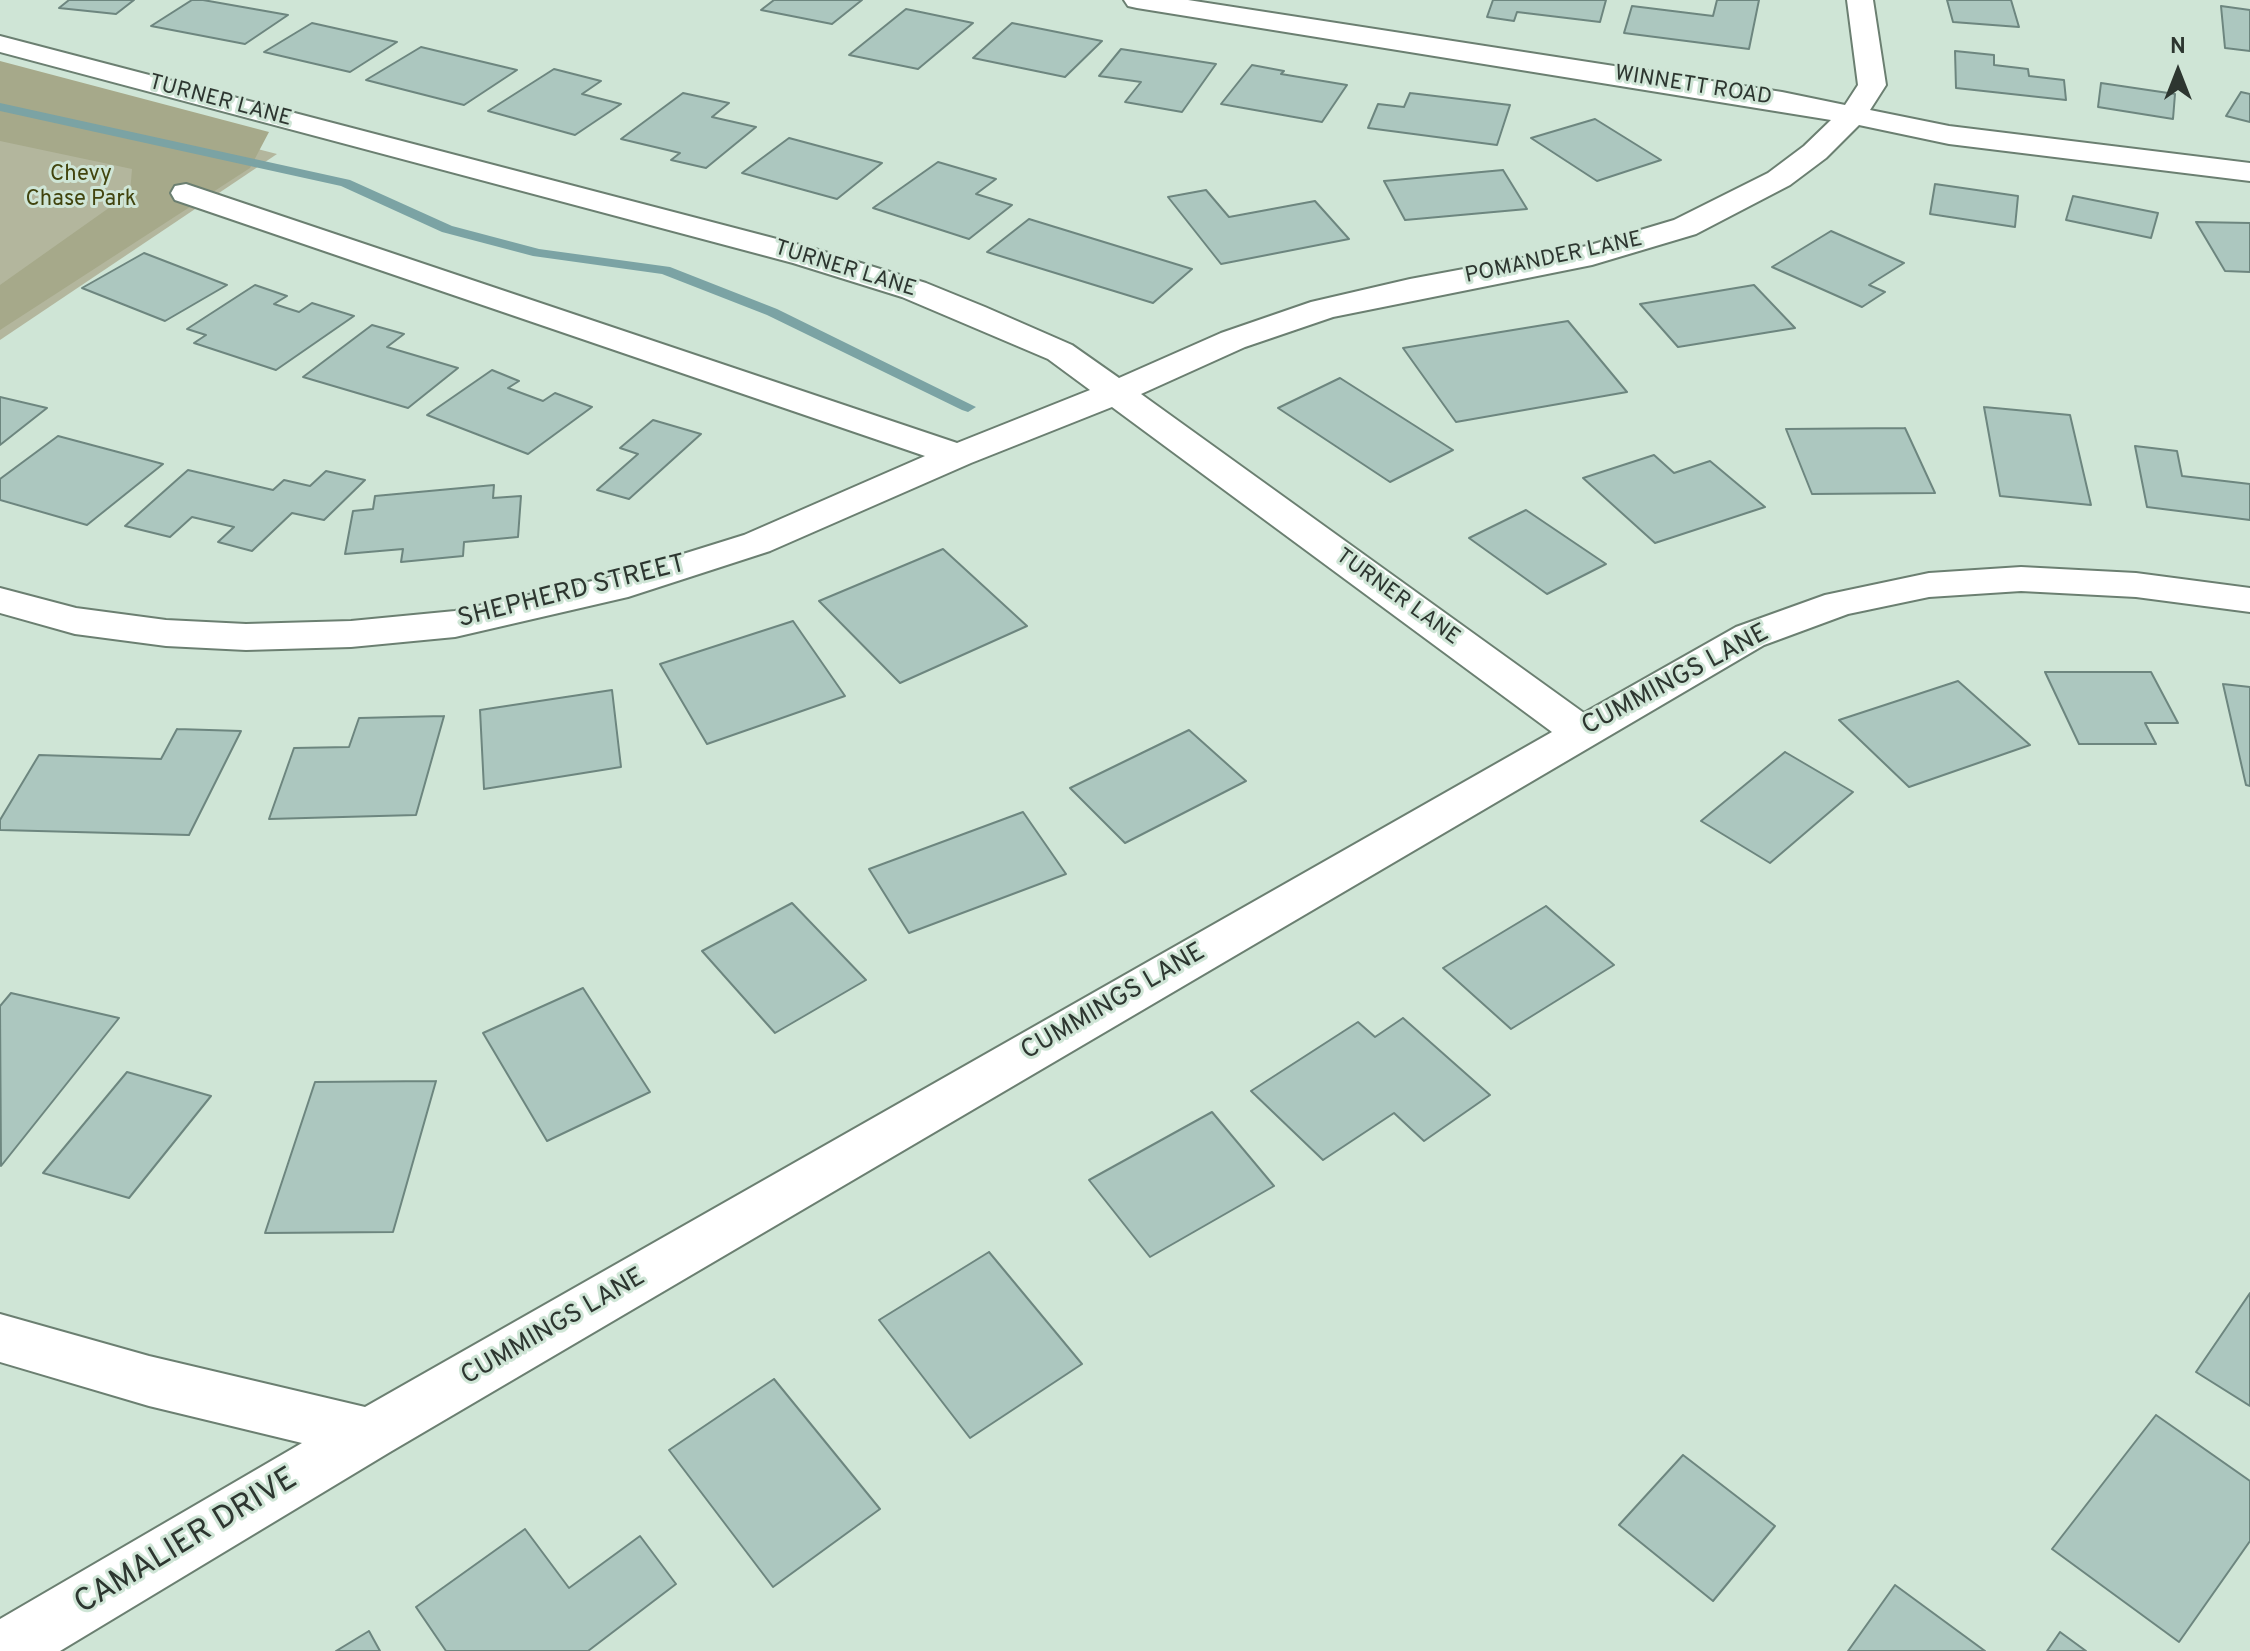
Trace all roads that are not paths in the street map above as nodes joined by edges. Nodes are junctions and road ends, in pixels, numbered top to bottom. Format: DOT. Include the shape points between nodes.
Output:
graph roads {
  1 [pos="1137,0"];
  2 [pos="1860,0"];
  3 [pos="1239,8"];
  4 [pos="0,44"];
  5 [pos="1852,116"];
  6 [pos="2250,172"];
  7 [pos="186,193"];
  8 [pos="1115,393"];
  9 [pos="958,455"];
  10 [pos="0,600"];
  11 [pos="2250,600"];
  12 [pos="1581,732"];
  13 [pos="0,1338"];
  14 [pos="370,1434"];
  15 [pos="3,1651"];
  1 -- 3 [label="street, WINNETT ROAD"];
  2 -- 5 [label="street, POMANDER LANE" via="1872,85"];
  3 -- 5 [label="street, WINNETT ROAD"];
  4 -- 8 [label="street, TURNER LANE" via="804,256 914,290 1060,352"];
  5 -- 6 [label="street, WINNETT ROAD" via="1949,135"];
  5 -- 8 [label="street, POMANDER LANE" via="1779,179 1685,227 1592,255 1323,309 1233,340"];
  7 -- 9 [label="street"];
  8 -- 9 [label="street, SHEPHERD STREET"];
  8 -- 12 [label="street, TURNER LANE"];
  9 -- 10 [label="street, SHEPHERD STREET" via="757,543 614,588 455,624 351,634 166,633 75,621"];
  11 -- 12 [label="street, CUMMINGS LANE" via="2136,585 2021,579 1929,585 1839,604 1750,636"];
  12 -- 14 [label="street, CUMMINGS LANE"];
  13 -- 14 [label="street" via="149,1381"];
  14 -- 15 [label="street, CAMALIER DRIVE"];
}
